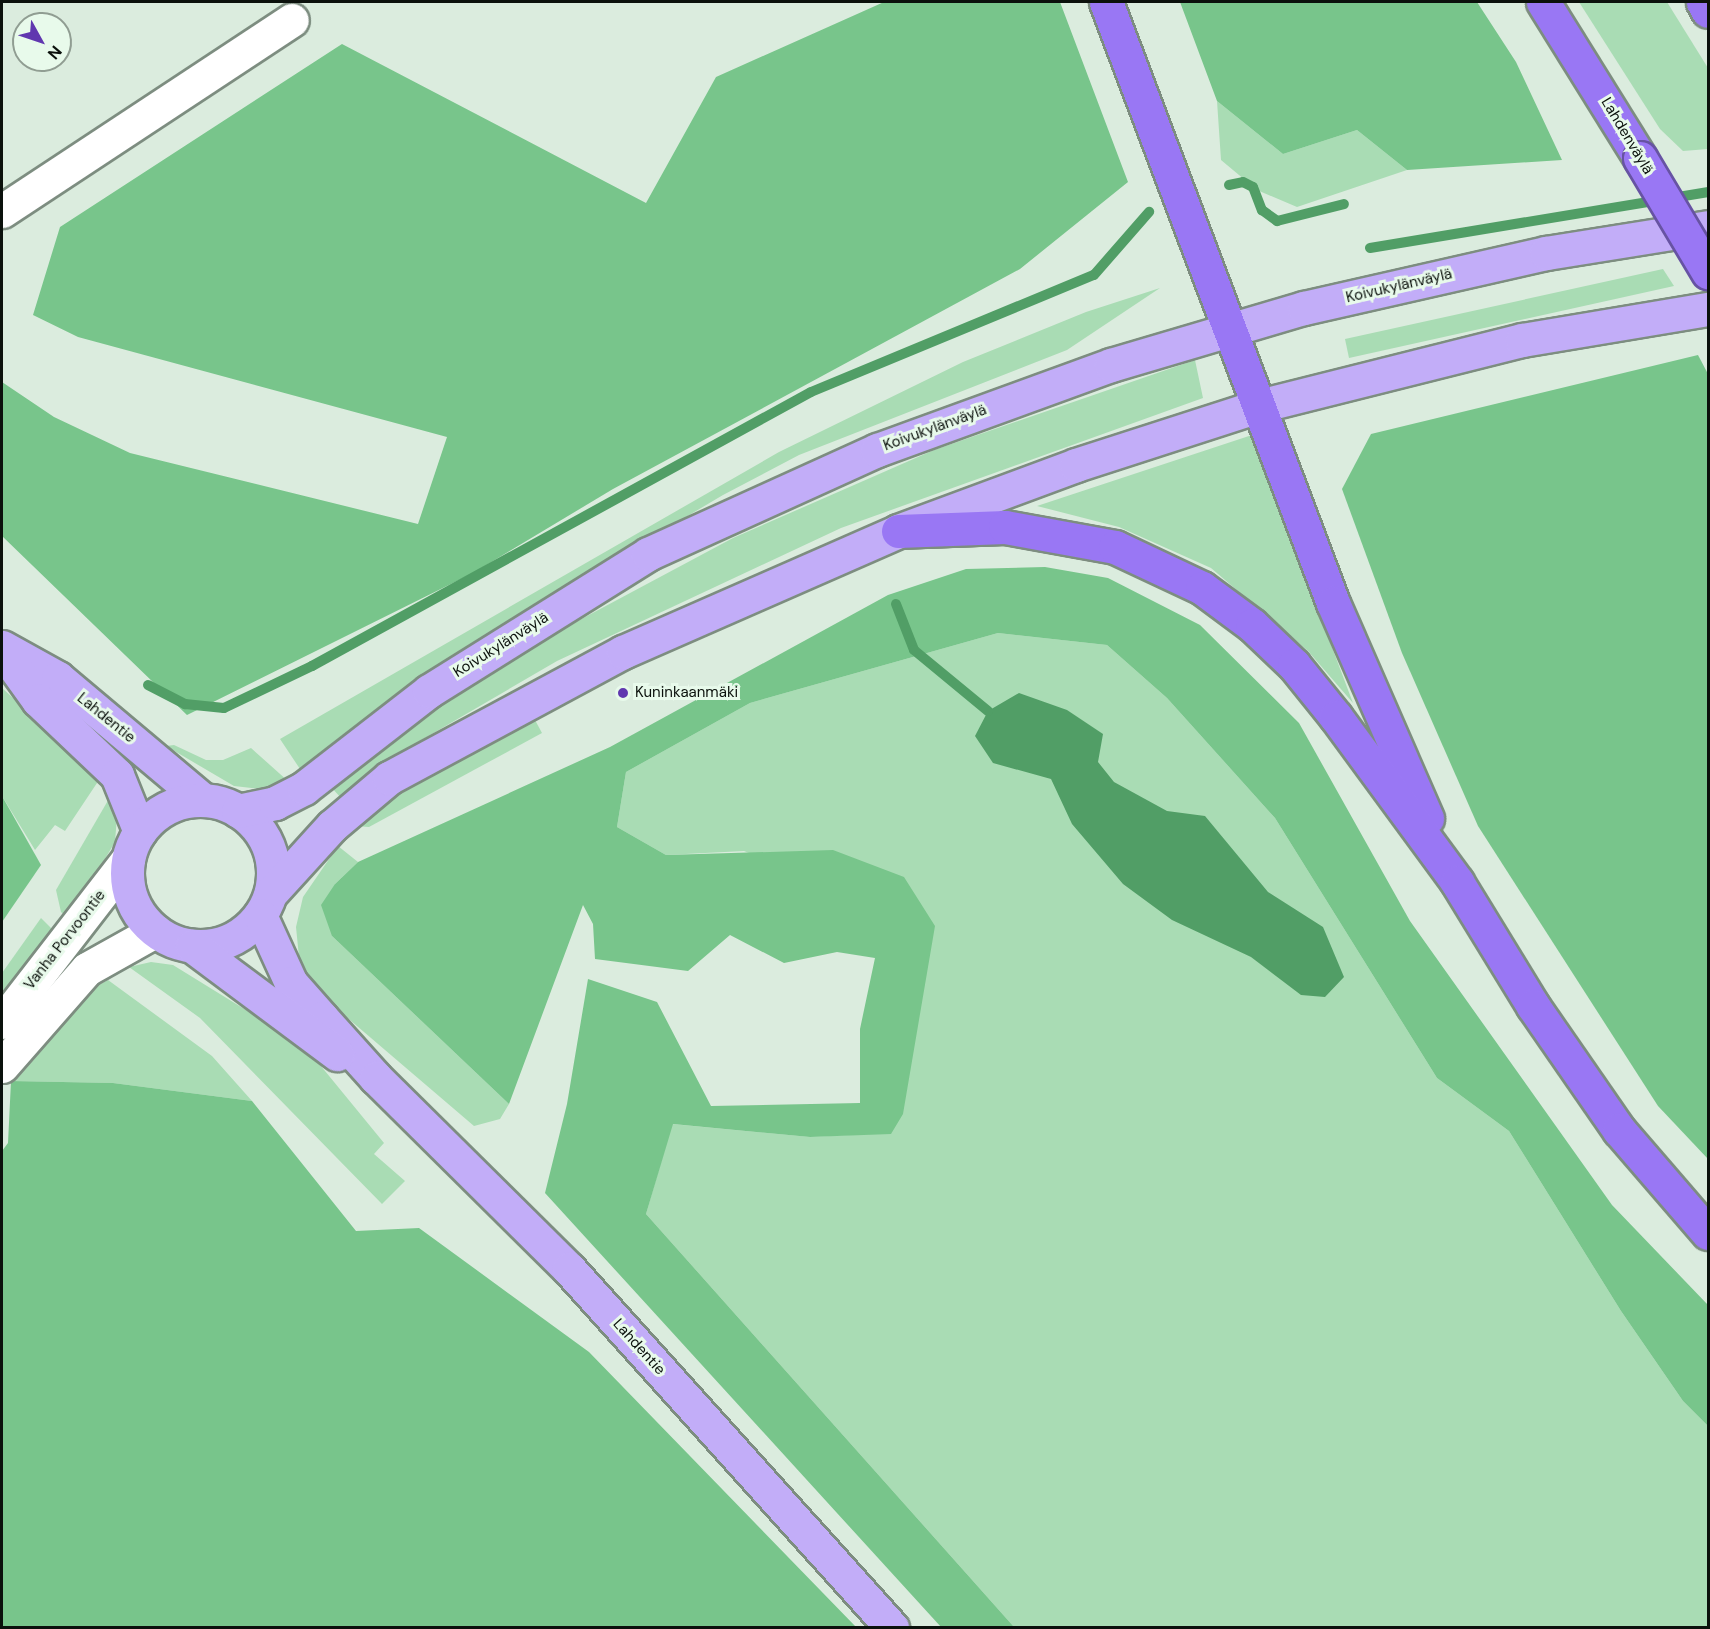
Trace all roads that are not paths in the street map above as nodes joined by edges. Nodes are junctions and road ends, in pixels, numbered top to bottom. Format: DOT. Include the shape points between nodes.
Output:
graph roads {
  1 [pos="1106,2"];
  2 [pos="1543,2"];
  3 [pos="1703,2"];
  4 [pos="1708,11"];
  5 [pos="292,20"];
  6 [pos="2,211"];
  7 [pos="1708,227"];
  8 [pos="1708,272"];
  9 [pos="1708,309"];
  10 [pos="1226,331"];
  11 [pos="1259,406"];
  12 [pos="898,531"];
  13 [pos="2,648"];
  14 [pos="203,800"];
  15 [pos="238,811"];
  16 [pos="134,845"];
  17 [pos="1457,882"];
  18 [pos="266,904"];
  19 [pos="155,932"];
  20 [pos="192,946"];
  21 [pos="2,1022"];
  22 [pos="2,1066"];
  23 [pos="376,1078"];
  24 [pos="1708,1233"];
  25 [pos="892,1628"];
  1 -- 10 [label="highway"];
  2 -- 8 [label="highway, Lahdenväylä, bridge"];
  3 -- 4 [label="highway"];
  5 -- 6 [label="street"];
  7 -- 10 [label="main road, Koivukylänväylä" via="1453,273"];
  9 -- 11 [label="main road" via="1522,340"];
  10 -- 11 [label="highway"];
  10 -- 15 [label="main road, Koivukylänväylä" via="1111,365 877,450 648,554 429,691 304,788 275,803"];
  11 -- 12 [label="main road" via="1076,465"];
  11 -- 17 [label="highway" via="1371,697"];
  12 -- 17 [label="highway" via="1042,531 1115,548 1202,588 1252,625 1294,665"];
  12 -- 18 [label="main road" via="623,652 389,778 332,826"];
  13 -- 14 [label="main road, Lahdentie" via="58,678"];
  13 -- 16 [label="main road, Lahdentie" via="38,700 117,775"];
  14 -- 15 [label="main road"];
  14 -- 16 [label="main road" via="180,803 156,815"];
  15 -- 18 [label="main road" via="266,841 273,864"];
  16 -- 19 [label="main road" via="129,890 139,915"];
  16 -- 21 [label="street, Vanha Porvoontie"];
  17 -- 24 [label="highway" via="1533,1006 1619,1130"];
  18 -- 20 [label="main road" via="242,933 218,944"];
  18 -- 23 [label="main road, Lahdentie" via="291,983"];
  19 -- 20 [label="main road"];
  19 -- 22 [label="street" via="87,969"];
  20 -- 23 [label="main road, Lahdentie" via="326,1048"];
  23 -- 25 [label="main road, Lahdentie" via="569,1269"];
}
